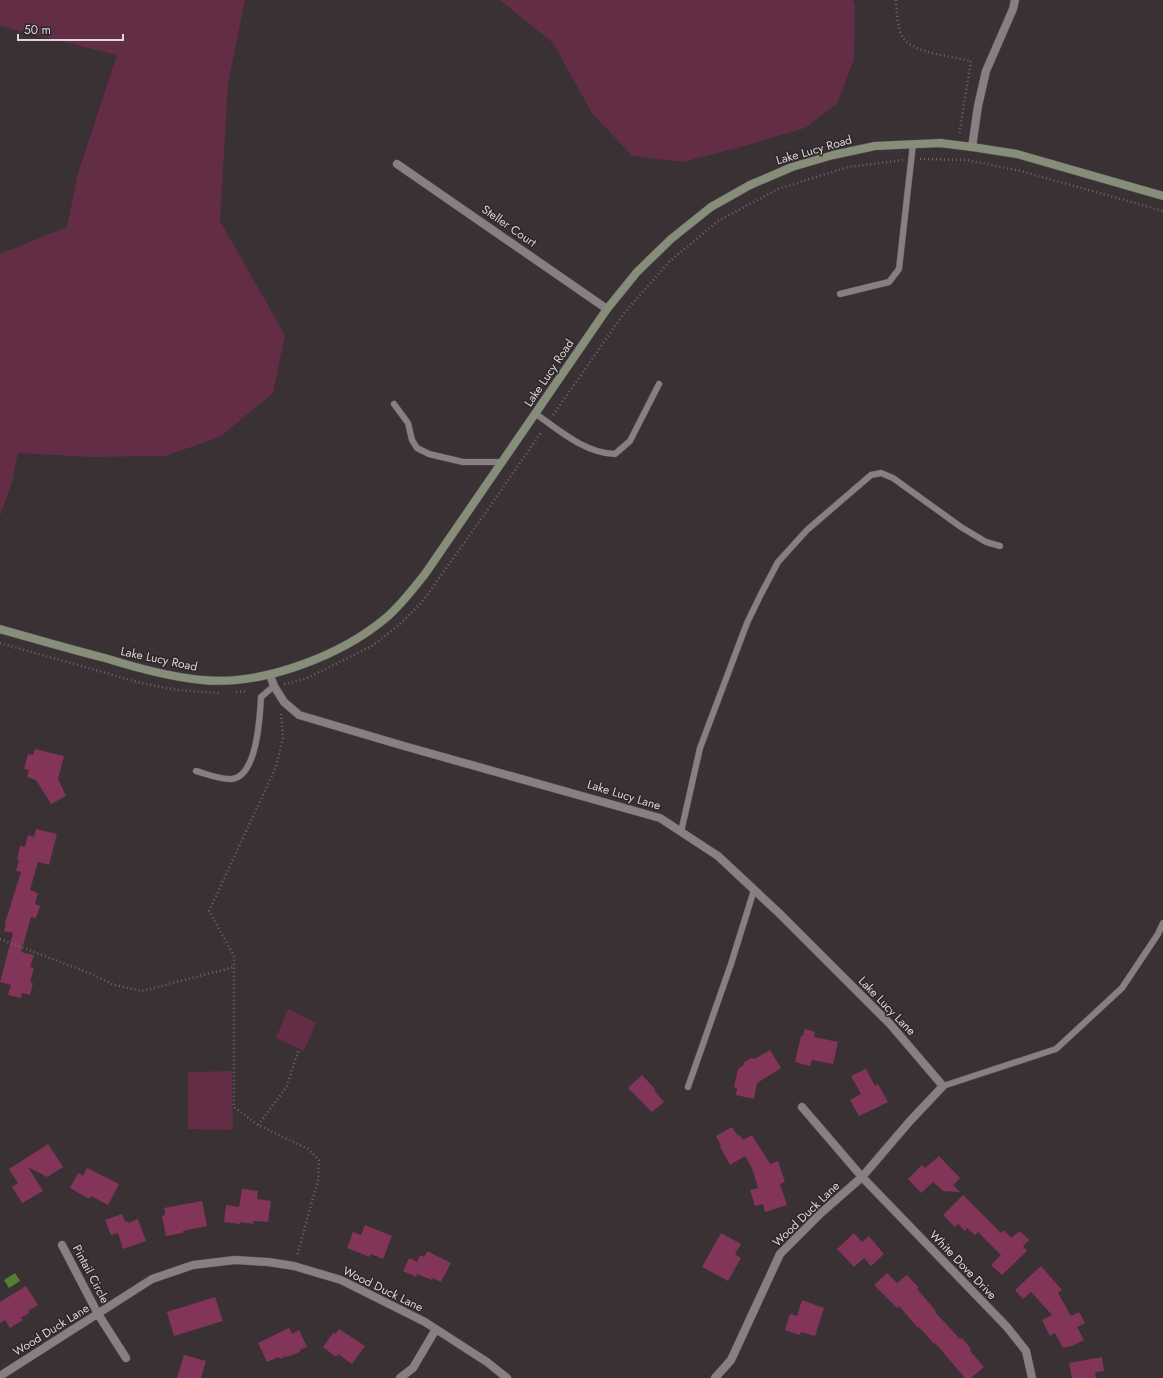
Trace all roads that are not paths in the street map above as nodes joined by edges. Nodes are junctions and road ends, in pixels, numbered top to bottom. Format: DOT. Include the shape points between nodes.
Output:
graph roads {
  1 [pos="1015,0"];
  2 [pos="913,144"];
  3 [pos="972,146"];
  4 [pos="397,164"];
  5 [pos="1163,196"];
  6 [pos="840,294"];
  7 [pos="607,309"];
  8 [pos="659,384"];
  9 [pos="394,404"];
  10 [pos="536,414"];
  11 [pos="503,462"];
  12 [pos="1000,546"];
  13 [pos="0,629"];
  14 [pos="270,675"];
  15 [pos="274,686"];
  16 [pos="196,771"];
  17 [pos="681,832"];
  18 [pos="754,890"];
  19 [pos="1163,923"];
  20 [pos="943,1086"];
  21 [pos="688,1087"];
  22 [pos="802,1107"];
  23 [pos="862,1177"];
  24 [pos="62,1245"];
  25 [pos="98,1314"];
  26 [pos="436,1329"];
  27 [pos="126,1358"];
  28 [pos="0,1376"];
  29 [pos="400,1378"];
  30 [pos="507,1378"];
  31 [pos="715,1378"];
  32 [pos="1032,1378"];
  1 -- 3 [label="street" via="986,72"];
  2 -- 3 [label="street, Lake Lucy Road"];
  2 -- 6 [label="lane" via="899,269 889,282"];
  2 -- 7 [label="street, Lake Lucy Road" via="875,146 833,155 792,167 737,192 711,207 671,239 637,272"];
  3 -- 5 [label="street, Lake Lucy Road" via="1016,154"];
  4 -- 7 [label="street, Steller Court"];
  7 -- 10 [label="street, Lake Lucy Road"];
  8 -- 10 [label="lane" via="630,441 615,454 593,450"];
  9 -- 11 [label="lane" via="408,423 417,448 429,454 463,462"];
  10 -- 11 [label="street, Lake Lucy Road"];
  11 -- 14 [label="street, Lake Lucy Road" via="425,574 387,617 359,637 333,651"];
  12 -- 17 [label="lane" via="986,542 961,527 893,478 881,473 871,475 807,530 778,562 747,623 700,748"];
  13 -- 14 [label="street, Lake Lucy Road" via="144,670 184,678 204,681"];
  14 -- 15 [label="street, Lake Lucy Lane"];
  15 -- 16 [label="lane" via="261,697 259,730 249,763 241,775 224,779"];
  15 -- 17 [label="street, Lake Lucy Lane" via="284,702 299,715 660,818"];
  17 -- 18 [label="street, Lake Lucy Lane" via="718,856"];
  18 -- 20 [label="street, Lake Lucy Lane" via="890,1024"];
  18 -- 21 [label="lane"];
  19 -- 20 [label="lane" via="1122,988 1056,1049"];
  20 -- 23 [label="street, Wood Duck Lane"];
  22 -- 23 [label="street, White Dove Drive"];
  23 -- 31 [label="street, Wood Duck Lane" via="780,1254 731,1360"];
  23 -- 32 [label="street, White Dove Drive" via="1007,1327 1026,1351"];
  24 -- 25 [label="street, Pintail Circle"];
  25 -- 26 [label="street, Wood Duck Lane" via="152,1279 193,1265 235,1260 294,1266 341,1280"];
  25 -- 27 [label="street, Pintail Circle"];
  25 -- 28 [label="street, Wood Duck Lane"];
  26 -- 29 [label="street" via="413,1368"];
  26 -- 30 [label="street, Wood Duck Lane"];
}
